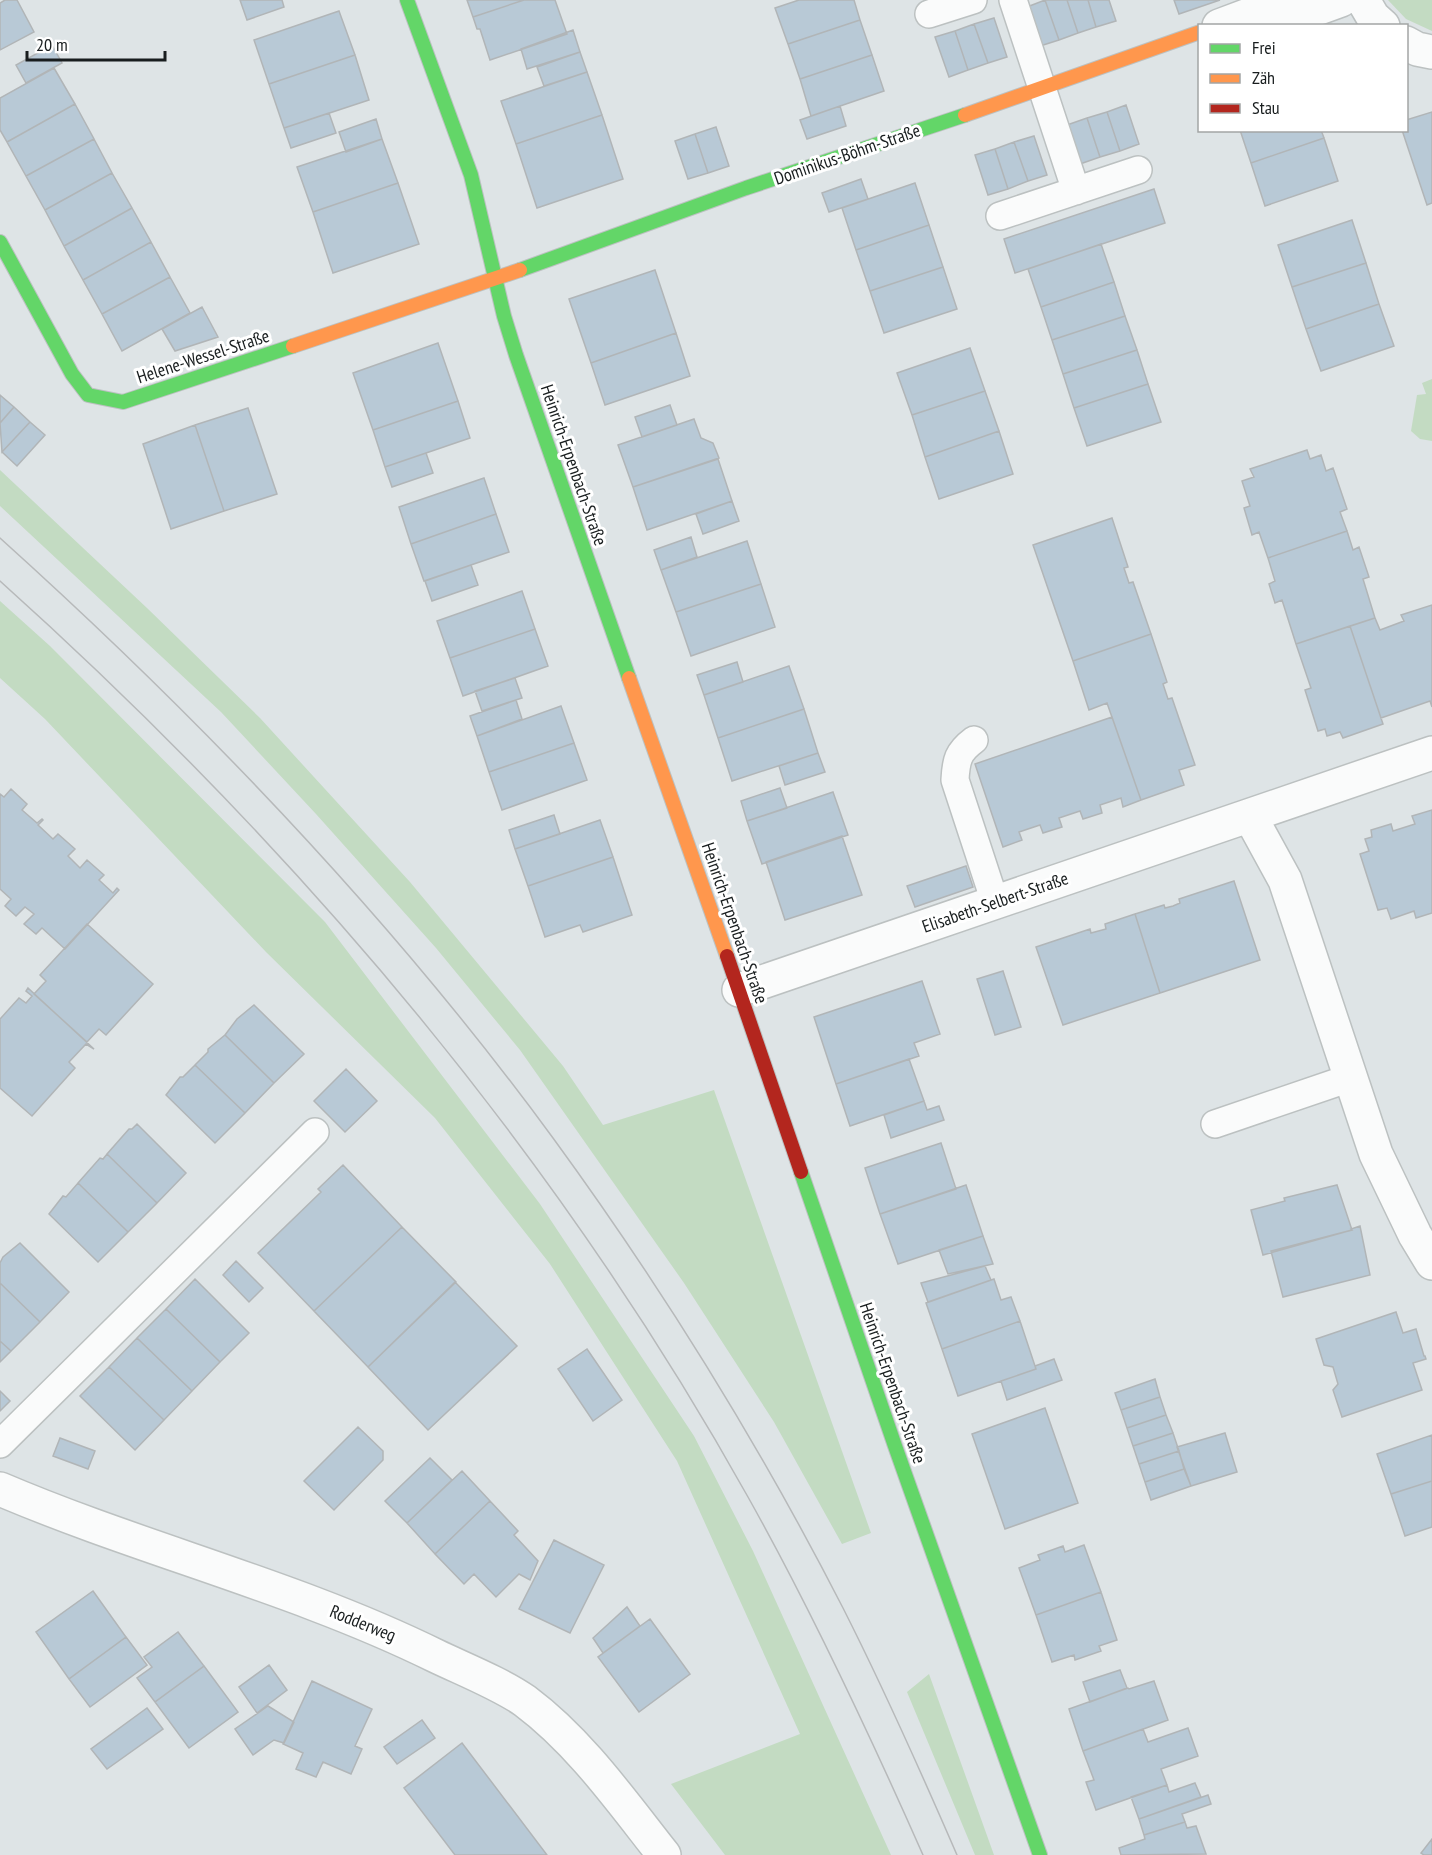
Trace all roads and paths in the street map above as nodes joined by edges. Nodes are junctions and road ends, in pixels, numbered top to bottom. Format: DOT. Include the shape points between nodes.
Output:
graph roads {
  1 [pos="407,0"];
  2 [pos="973,0"];
  3 [pos="1013,0"];
  4 [pos="1341,0"];
  5 [pos="1363,0"];
  6 [pos="929,14"];
  7 [pos="1224,24"];
  8 [pos="1381,24"];
  9 [pos="1198,33"];
  10 [pos="1408,44"];
  11 [pos="1432,52"];
  12 [pos="1042,89"];
  13 [pos="1138,170"];
  14 [pos="1076,190"];
  15 [pos="1000,216"];
  16 [pos="0,242"];
  17 [pos="496,279"];
  18 [pos="974,740"];
  19 [pos="1432,753"];
  20 [pos="1250,816"];
  21 [pos="995,902"];
  22 [pos="740,990"];
  23 [pos="1350,1078"];
  24 [pos="1215,1124"];
  25 [pos="315,1132"];
  26 [pos="1432,1263"];
  27 [pos="0,1444"];
  28 [pos="0,1489"];
  29 [pos="664,1855"];
  30 [pos="1040,1855"];
  1 -- 17 [label="street, Heinrich-Erpenbach-Straße" via="471,175"];
  2 -- 6 [label="lane"];
  3 -- 12 [label="lane"];
  4 -- 7 [label="street" via="1319,8 1251,14"];
  5 -- 8 [label="street"];
  9 -- 12 [label="street, Dominikus-Böhm-Straße"];
  10 -- 11 [label="street"];
  12 -- 14 [label="lane"];
  12 -- 17 [label="street, Dominikus-Böhm-Straße" via="746,188"];
  13 -- 14 [label="lane"];
  14 -- 15 [label="lane"];
  16 -- 17 [label="street, Helene-Wessel-Straße" via="72,374 88,395 123,402"];
  17 -- 22 [label="street, Heinrich-Erpenbach-Straße" via="516,355"];
  18 -- 21 [label="lane" via="963,748 955,780"];
  19 -- 20 [label="street, Elisabeth-Selbert-Straße"];
  20 -- 21 [label="street, Elisabeth-Selbert-Straße"];
  20 -- 23 [label="street" via="1285,880"];
  21 -- 22 [label="street, Elisabeth-Selbert-Straße"];
  22 -- 30 [label="street, Heinrich-Erpenbach-Straße"];
  23 -- 24 [label="lane"];
  23 -- 26 [label="street" via="1376,1154"];
  25 -- 27 [label="lane"];
  28 -- 29 [label="street, Rodderweg" via="62,1515 332,1610 405,1641 523,1700 578,1749"];
}
